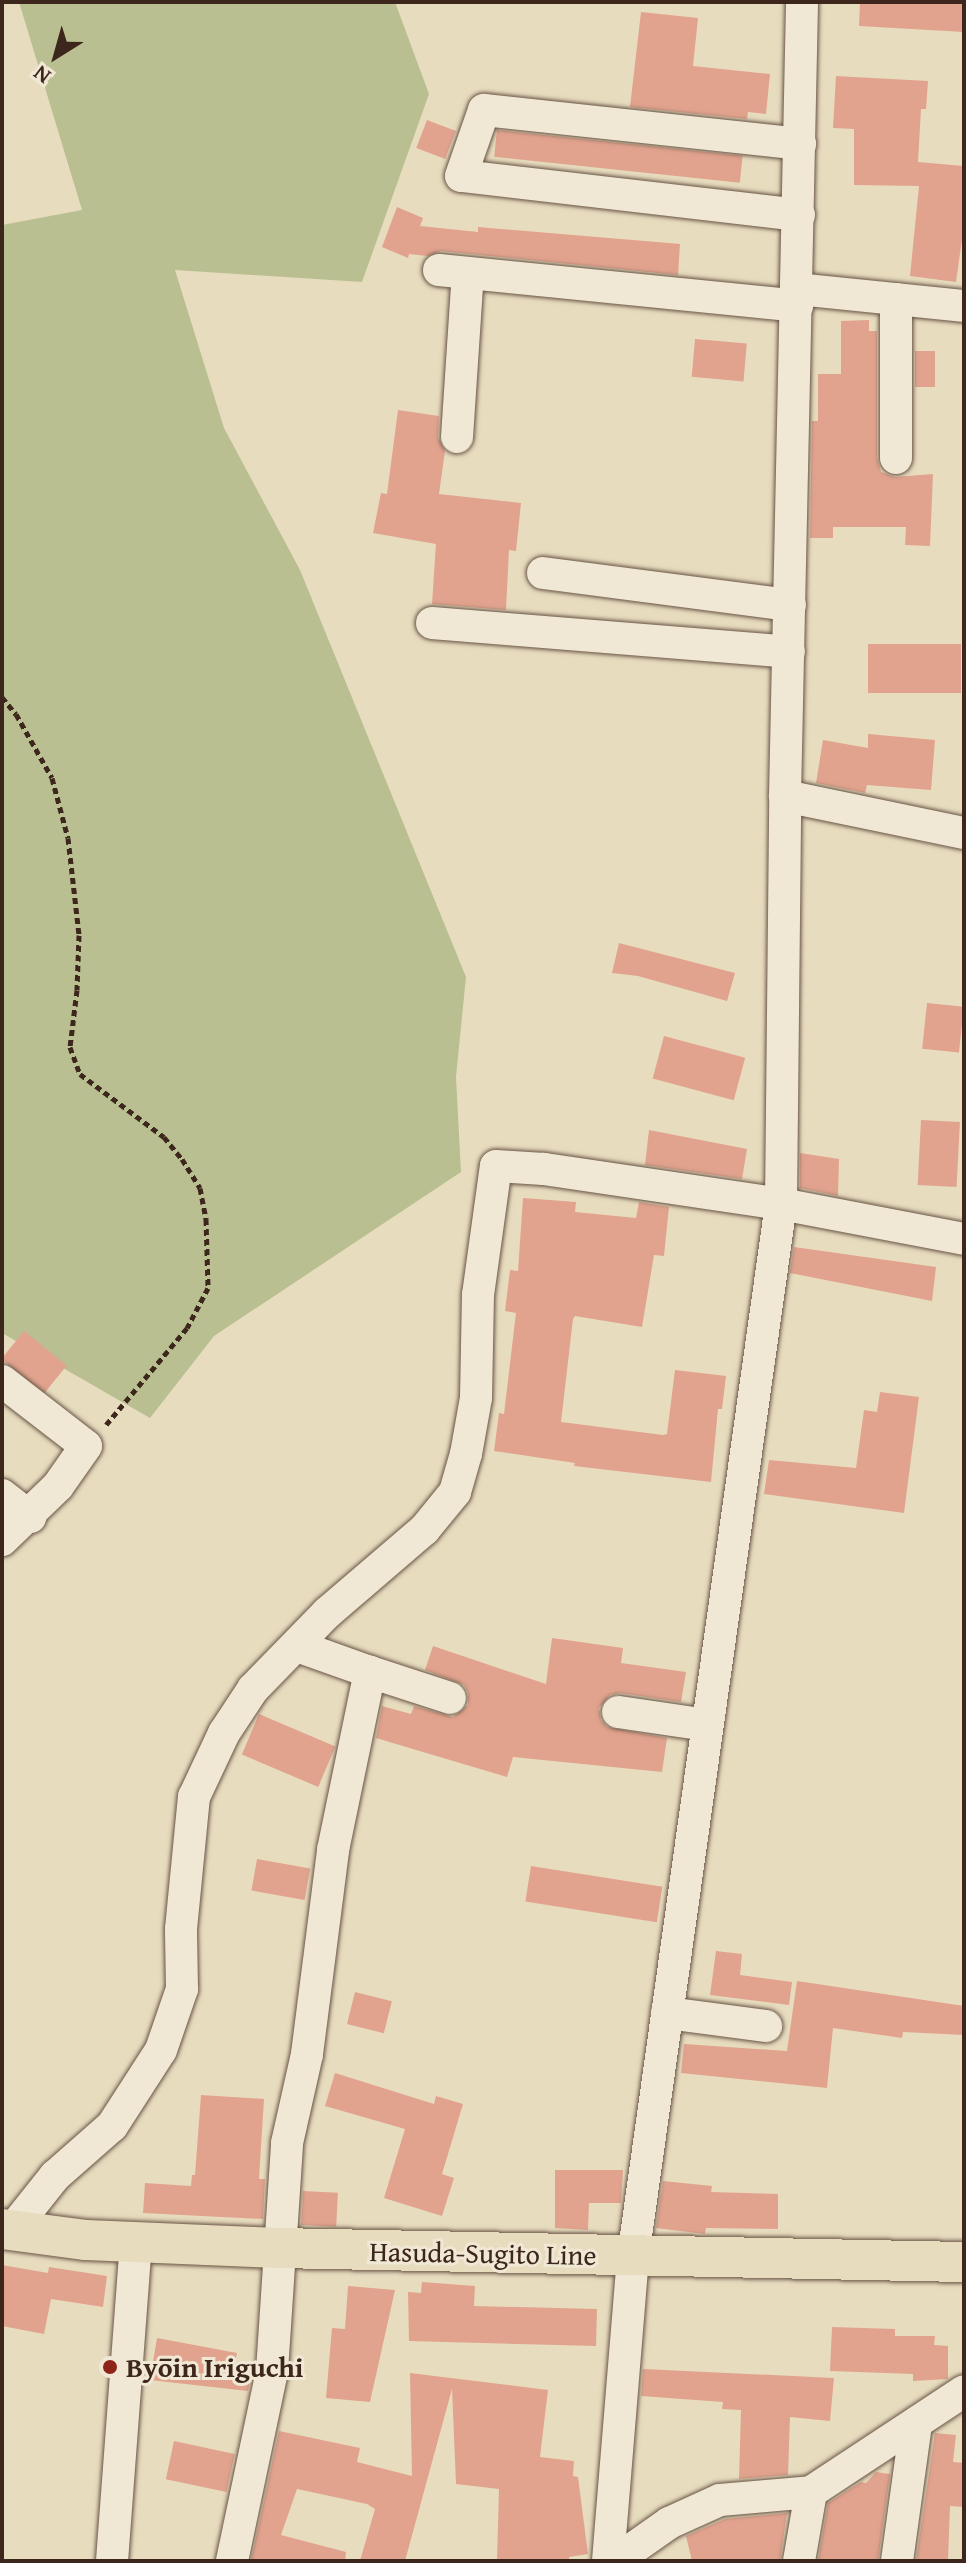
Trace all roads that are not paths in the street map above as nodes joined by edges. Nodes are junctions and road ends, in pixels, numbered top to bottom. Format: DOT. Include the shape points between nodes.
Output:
graph roads {
  1 [pos="802,2"];
  2 [pos="800,144"];
  3 [pos="799,215"];
  4 [pos="797,297"];
  5 [pos="896,299"];
  6 [pos="964,306"];
  7 [pos="457,437"];
  8 [pos="896,458"];
  9 [pos="543,573"];
  10 [pos="790,605"];
  11 [pos="432,623"];
  12 [pos="789,652"];
  13 [pos="785,796"];
  14 [pos="964,833"];
  15 [pos="781,1204"];
  16 [pos="964,1239"];
  17 [pos="2,1381"];
  18 [pos="2,1495"];
  19 [pos="30,1517"];
  20 [pos="2,1540"];
  21 [pos="297,1646"];
  22 [pos="370,1672"];
  23 [pos="450,1698"];
  24 [pos="618,1712"];
  25 [pos="707,1725"];
  26 [pos="667,2013"];
  27 [pos="766,2026"];
  28 [pos="7,2230"];
  29 [pos="136,2243"];
  30 [pos="278,2248"];
  31 [pos="633,2257"];
  32 [pos="964,2262"];
  33 [pos="964,2391"];
  34 [pos="916,2424"];
  35 [pos="811,2492"];
  36 [pos="112,2561"];
  37 [pos="232,2561"];
  38 [pos="608,2561"];
  39 [pos="615,2561"];
  40 [pos="799,2561"];
  41 [pos="897,2561"];
  1 -- 2 [label="street"];
  2 -- 3 [label="street"];
  2 -- 3 [label="street" via="484,110 461,176"];
  3 -- 4 [label="street"];
  4 -- 5 [label="street"];
  4 -- 7 [label="street" via="453,271"];
  4 -- 10 [label="street"];
  5 -- 6 [label="street"];
  5 -- 8 [label="street"];
  9 -- 10 [label="street"];
  10 -- 12 [label="street"];
  11 -- 12 [label="street"];
  12 -- 13 [label="street"];
  13 -- 14 [label="street"];
  13 -- 15 [label="street"];
  15 -- 16 [label="street"];
  15 -- 21 [label="street" via="496,1166 478,1295 476,1398 455,1492 395,1559 327,1613"];
  15 -- 25 [label="street"];
  17 -- 19 [label="street" via="86,1446"];
  18 -- 19 [label="street"];
  19 -- 20 [label="street"];
  21 -- 22 [label="street"];
  21 -- 28 [label="street" via="253,1689 224,1733 194,1797 181,1929 182,1989 161,2050 112,2126 55,2176"];
  22 -- 23 [label="street"];
  22 -- 30 [label="street" via="333,1850 307,2054 287,2143"];
  24 -- 25 [label="street"];
  25 -- 26 [label="street"];
  26 -- 27 [label="street"];
  26 -- 31 [label="street"];
  28 -- 29 [label="main road, Hasuda-Sugito Line"];
  29 -- 30 [label="main road, Hasuda-Sugito Line"];
  29 -- 36 [label="street"];
  30 -- 31 [label="main road, Hasuda-Sugito Line"];
  30 -- 37 [label="street" via="272,2371"];
  31 -- 32 [label="main road, Hasuda-Sugito Line"];
  31 -- 38 [label="street"];
  33 -- 34 [label="street"];
  34 -- 35 [label="street"];
  34 -- 41 [label="street"];
  35 -- 39 [label="street" via="720,2500 669,2523"];
  35 -- 40 [label="street"];
}
